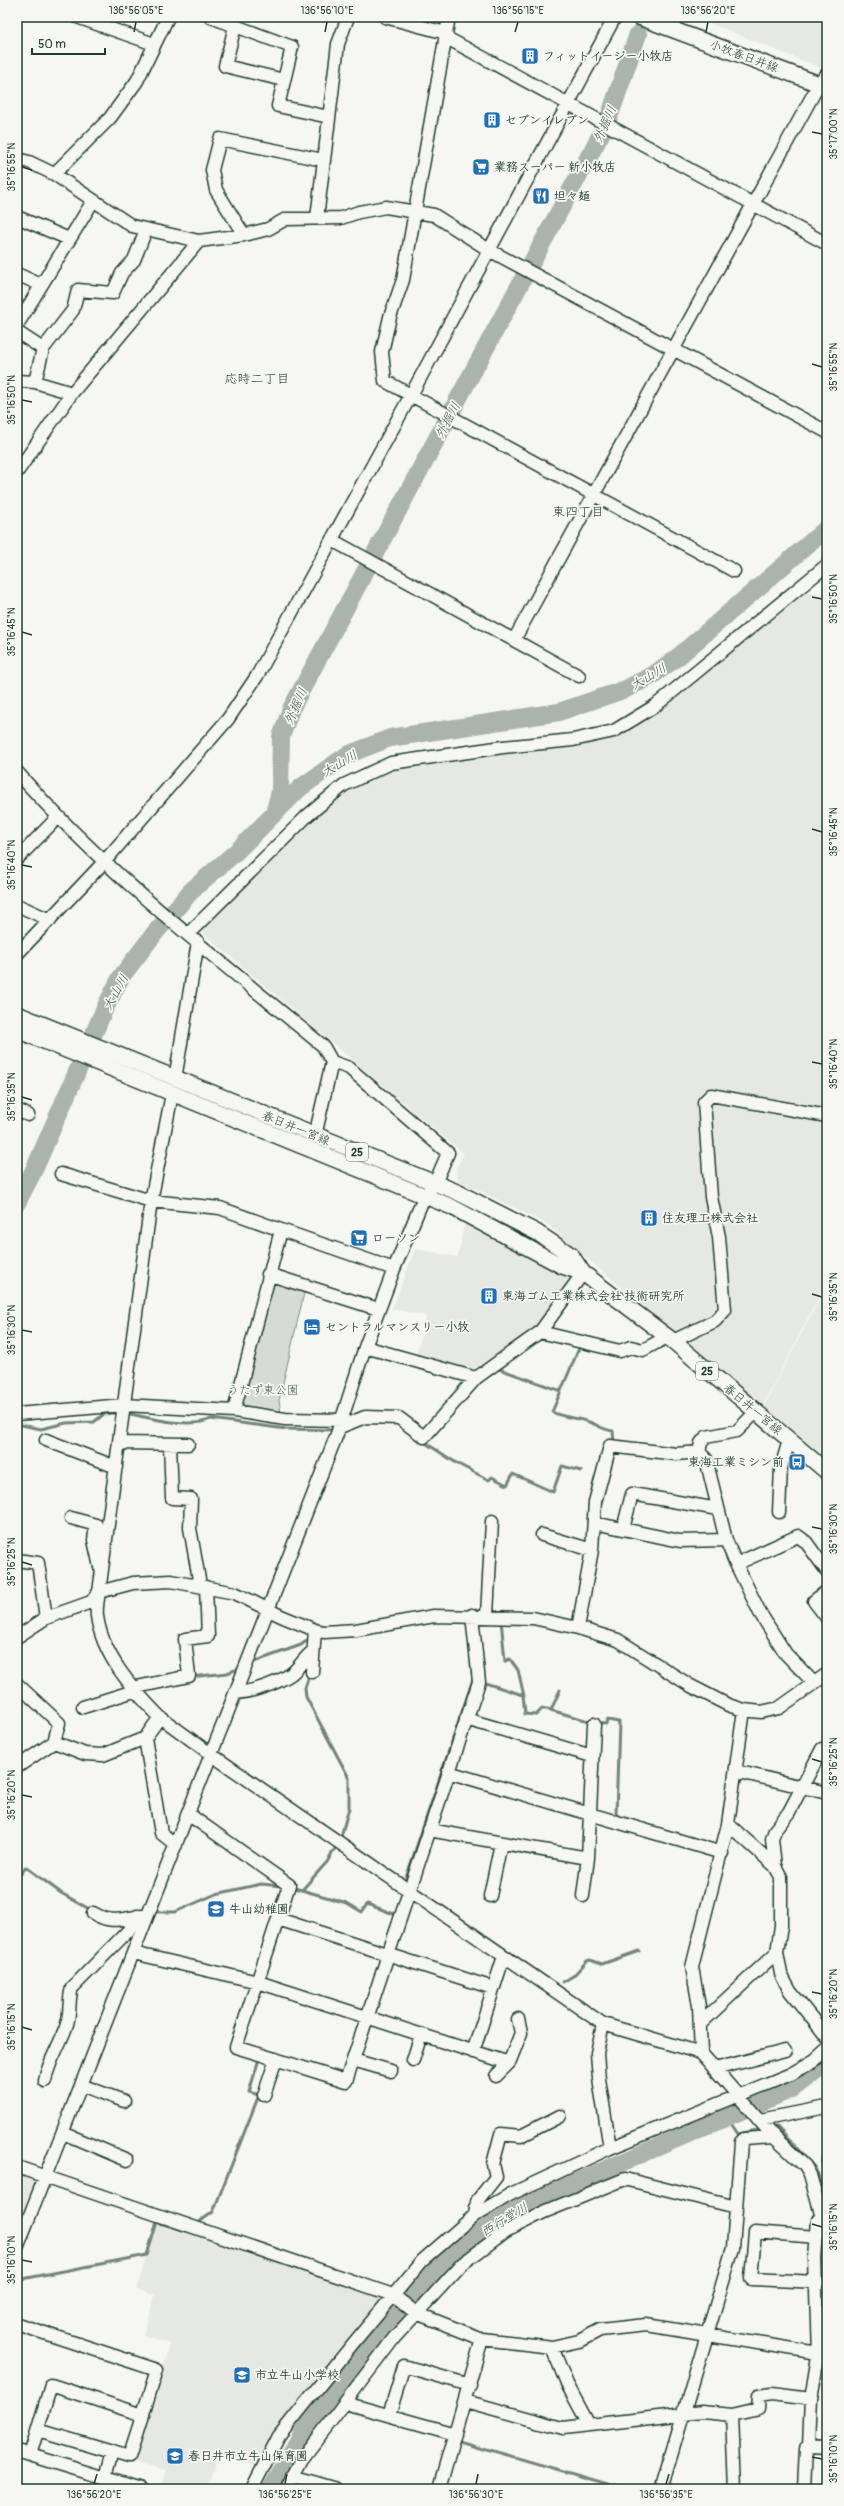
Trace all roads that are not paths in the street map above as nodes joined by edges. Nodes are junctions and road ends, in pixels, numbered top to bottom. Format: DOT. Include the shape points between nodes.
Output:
graph roads {
  1 [pos="77,17"];
  2 [pos="168,17"];
  3 [pos="211,17"];
  4 [pos="348,17"];
  5 [pos="385,17"];
  6 [pos="449,17"];
  7 [pos="615,17"];
  8 [pos="639,17"];
  9 [pos="235,26"];
  10 [pos="446,35"];
  11 [pos="154,44"];
  12 [pos="284,80"];
  13 [pos="824,82"];
  14 [pos="568,103"];
  15 [pos="329,117"];
  16 [pos="17,159"];
  17 [pos="323,160"];
  18 [pos="54,174"];
  19 [pos="93,201"];
  20 [pos="754,203"];
  21 [pos="414,210"];
  22 [pos="17,217"];
  23 [pos="316,218"];
  24 [pos="146,230"];
  25 [pos="244,235"];
  26 [pos="69,239"];
  27 [pos="199,241"];
  28 [pos="827,244"];
  29 [pos="489,250"];
  30 [pos="17,274"];
  31 [pos="41,285"];
  32 [pos="17,325"];
  33 [pos="17,332"];
  34 [pos="43,349"];
  35 [pos="674,350"];
  36 [pos="17,381"];
  37 [pos="35,382"];
  38 [pos="72,393"];
  39 [pos="412,395"];
  40 [pos="827,432"];
  41 [pos="17,472"];
  42 [pos="594,495"];
  43 [pos="332,540"];
  44 [pos="827,565"];
  45 [pos="734,571"];
  46 [pos="514,640"];
  47 [pos="579,676"];
  48 [pos="17,772"];
  49 [pos="57,818"];
  50 [pos="17,859"];
  51 [pos="104,862"];
  52 [pos="17,905"];
  53 [pos="50,920"];
  54 [pos="186,932"];
  55 [pos="198,942"];
  56 [pos="17,954"];
  57 [pos="17,1014"];
  58 [pos="17,1030"];
  59 [pos="60,1040"];
  60 [pos="332,1062"];
  61 [pos="175,1079"];
  62 [pos="172,1094"];
  63 [pos="17,1110"];
  64 [pos="28,1115"];
  65 [pos="827,1116"];
  66 [pos="315,1136"];
  67 [pos="61,1174"];
  68 [pos="435,1183"];
  69 [pos="424,1197"];
  70 [pos="151,1201"];
  71 [pos="281,1230"];
  72 [pos="394,1269"];
  73 [pos="583,1273"];
  74 [pos="268,1274"];
  75 [pos="378,1309"];
  76 [pos="540,1332"];
  77 [pos="670,1339"];
  78 [pos="365,1347"];
  79 [pos="476,1378"];
  80 [pos="124,1405"];
  81 [pos="234,1411"];
  82 [pos="756,1412"];
  83 [pos="17,1414"];
  84 [pos="341,1423"];
  85 [pos="46,1440"];
  86 [pos="789,1440"];
  87 [pos="119,1443"];
  88 [pos="170,1444"];
  89 [pos="188,1444"];
  90 [pos="699,1452"];
  91 [pos="116,1467"];
  92 [pos="827,1472"];
  93 [pos="718,1509"];
  94 [pos="780,1512"];
  95 [pos="71,1518"];
  96 [pos="492,1521"];
  97 [pos="594,1523"];
  98 [pos="623,1528"];
  99 [pos="542,1535"];
  100 [pos="726,1540"];
  101 [pos="592,1550"];
  102 [pos="17,1560"];
  103 [pos="736,1564"];
  104 [pos="102,1571"];
  105 [pos="827,1571"];
  106 [pos="203,1586"];
  107 [pos="827,1591"];
  108 [pos="99,1592"];
  109 [pos="269,1609"];
  110 [pos="472,1615"];
  111 [pos="487,1615"];
  112 [pos="46,1618"];
  113 [pos="827,1618"];
  114 [pos="578,1628"];
  115 [pos="315,1630"];
  116 [pos="17,1637"];
  117 [pos="312,1652"];
  118 [pos="312,1672"];
  119 [pos="827,1674"];
  120 [pos="814,1683"];
  121 [pos="17,1684"];
  122 [pos="133,1689"];
  123 [pos="235,1693"];
  124 [pos="84,1707"];
  125 [pos="744,1710"];
  126 [pos="160,1717"];
  127 [pos="466,1719"];
  128 [pos="594,1724"];
  129 [pos="145,1738"];
  130 [pos="54,1742"];
  131 [pos="822,1749"];
  132 [pos="212,1755"];
  133 [pos="592,1756"];
  134 [pos="17,1767"];
  135 [pos="736,1771"];
  136 [pos="448,1772"];
  137 [pos="803,1787"];
  138 [pos="827,1793"];
  139 [pos="188,1814"];
  140 [pos="590,1814"];
  141 [pos="728,1824"];
  142 [pos="429,1830"];
  143 [pos="501,1843"];
  144 [pos="176,1845"];
  145 [pos="722,1853"];
  146 [pos="588,1858"];
  147 [pos="775,1866"];
  148 [pos="408,1891"];
  149 [pos="490,1896"];
  150 [pos="583,1896"];
  151 [pos="93,1913"];
  152 [pos="142,1916"];
  153 [pos="278,1919"];
  154 [pos="777,1952"];
  155 [pos="133,1953"];
  156 [pos="389,1954"];
  157 [pos="504,1956"];
  158 [pos="258,1982"];
  159 [pos="494,1988"];
  160 [pos="367,2018"];
  161 [pos="518,2019"];
  162 [pos="603,2024"];
  163 [pos="700,2024"];
  164 [pos="421,2035"];
  165 [pos="827,2037"];
  166 [pos="827,2049"];
  167 [pos="785,2051"];
  168 [pos="473,2052"];
  169 [pos="701,2053"];
  170 [pos="276,2060"];
  171 [pos="353,2060"];
  172 [pos="413,2060"];
  173 [pos="509,2063"];
  174 [pos="715,2069"];
  175 [pos="391,2071"];
  176 [pos="496,2076"];
  177 [pos="45,2081"];
  178 [pos="81,2086"];
  179 [pos="264,2095"];
  180 [pos="738,2096"];
  181 [pos="124,2101"];
  182 [pos="827,2107"];
  183 [pos="560,2116"];
  184 [pos="760,2120"];
  185 [pos="63,2133"];
  186 [pos="774,2137"];
  187 [pos="610,2148"];
  188 [pos="127,2160"];
  189 [pos="17,2167"];
  190 [pos="46,2177"];
  191 [pos="736,2207"];
  192 [pos="475,2215"];
  193 [pos="822,2236"];
  194 [pos="17,2248"];
  195 [pos="818,2282"];
  196 [pos="394,2296"];
  197 [pos="416,2312"];
  198 [pos="17,2324"];
  199 [pos="707,2334"];
  200 [pos="482,2339"];
  201 [pos="552,2346"];
  202 [pos="823,2357"];
  203 [pos="470,2385"];
  204 [pos="811,2399"];
  205 [pos="465,2401"];
  206 [pos="352,2405"];
  207 [pos="683,2414"];
  208 [pos="143,2415"];
  209 [pos="389,2415"];
  210 [pos="732,2415"];
  211 [pos="589,2425"];
  212 [pos="38,2430"];
  213 [pos="455,2434"];
  214 [pos="809,2448"];
  215 [pos="827,2448"];
  216 [pos="17,2451"];
  217 [pos="112,2452"];
  218 [pos="30,2455"];
  219 [pos="292,2476"];
  220 [pos="110,2483"];
  221 [pos="142,2489"];
  222 [pos="252,2489"];
  223 [pos="286,2489"];
  224 [pos="337,2489"];
  225 [pos="439,2489"];
  226 [pos="661,2489"];
  227 [pos="735,2489"];
  228 [pos="804,2489"];
  1 -- 11 [label="street"];
  2 -- 11 [label="street"];
  3 -- 9 [label="street"];
  4 -- 15 [label="street" via="338,44"];
  5 -- 10 [label="street"];
  6 -- 10 [label="street"];
  7 -- 14 [label="street"];
  8 -- 13 [label="main road, 小牧春日井線"];
  9 -- 12 [label="street" via="292,47"];
  9 -- 12 [label="street" via="225,66"];
  10 -- 14 [label="street"];
  10 -- 21 [label="street"];
  11 -- 18 [label="street" via="137,81 114,112"];
  12 -- 15 [label="street" via="278,106"];
  13 -- 20 [label="street"];
  14 -- 20 [label="street"];
  14 -- 29 [label="street"];
  15 -- 17 [label="street"];
  16 -- 18 [label="street"];
  17 -- 23 [label="street"];
  17 -- 25 [label="street" via="220,139 212,170 216,190"];
  18 -- 19 [label="street"];
  19 -- 24 [label="street" via="132,226"];
  19 -- 26 [label="street"];
  20 -- 28 [label="street"];
  20 -- 35 [label="street"];
  21 -- 23 [label="street" via="386,207 341,218"];
  21 -- 29 [label="street" via="434,215"];
  21 -- 39 [label="street" via="403,280 390,317 382,352 385,381"];
  22 -- 26 [label="street"];
  23 -- 25 [label="street" via="286,219 268,228"];
  24 -- 27 [label="street"];
  24 -- 34 [label="street" via="134,260 122,273 113,293 78,290 73,310"];
  25 -- 27 [label="street"];
  26 -- 31 [label="street"];
  27 -- 38 [label="street"];
  29 -- 35 [label="street"];
  29 -- 39 [label="street"];
  30 -- 31 [label="street"];
  31 -- 32 [label="street"];
  33 -- 34 [label="street"];
  34 -- 37 [label="street"];
  35 -- 40 [label="street"];
  35 -- 42 [label="street"];
  36 -- 37 [label="street"];
  37 -- 38 [label="street"];
  38 -- 41 [label="street"];
  39 -- 42 [label="street"];
  39 -- 43 [label="street"];
  42 -- 45 [label="street"];
  42 -- 46 [label="street"];
  43 -- 46 [label="street"];
  43 -- 51 [label="street" via="257,676 228,719"];
  44 -- 54 [label="street" via="655,706 614,731 573,740 503,746 391,763 344,785 307,816"];
  46 -- 47 [label="street"];
  48 -- 49 [label="street"];
  49 -- 50 [label="street"];
  49 -- 51 [label="street"];
  51 -- 53 [label="street"];
  51 -- 54 [label="street"];
  52 -- 53 [label="street"];
  53 -- 56 [label="street"];
  54 -- 55 [label="street"];
  55 -- 60 [label="street" via="323,1046"];
  55 -- 61 [label="street"];
  57 -- 59 [label="main road, 春日井一宮線 / 25"];
  58 -- 59 [label="main road, 春日井一宮線 / 25"];
  59 -- 61 [label="main road, 春日井一宮線 / 25" via="116,1055"];
  59 -- 62 [label="main road, 春日井一宮線 / 25" via="110,1069"];
  60 -- 66 [label="street"];
  60 -- 68 [label="street" via="349,1068 448,1153"];
  61 -- 66 [label="main road, 春日井一宮線 / 25"];
  62 -- 69 [label="main road, 春日井一宮線 / 25"];
  62 -- 70 [label="street"];
  63 -- 64 [label="street"];
  65 -- 77 [label="street" via="711,1095 704,1102 711,1197 719,1237 725,1310 715,1321"];
  66 -- 68 [label="main road, 春日井一宮線 / 25"];
  67 -- 70 [label="street"];
  68 -- 69 [label="street"];
  68 -- 73 [label="main road, 春日井一宮線 / 25" via="488,1206 536,1232 571,1255"];
  69 -- 72 [label="street"];
  69 -- 73 [label="main road, 春日井一宮線 / 25" via="452,1207 562,1266"];
  70 -- 71 [label="street" via="220,1208"];
  70 -- 80 [label="street"];
  71 -- 72 [label="street"];
  71 -- 74 [label="street"];
  72 -- 75 [label="street"];
  73 -- 76 [label="street"];
  73 -- 77 [label="main road, 春日井一宮線 / 25"];
  74 -- 75 [label="street"];
  74 -- 81 [label="street"];
  75 -- 78 [label="street"];
  76 -- 77 [label="street" via="620,1351 631,1347 643,1350"];
  76 -- 79 [label="street"];
  77 -- 82 [label="main road, 春日井一宮線 / 25"];
  78 -- 79 [label="street"];
  78 -- 84 [label="street"];
  79 -- 84 [label="street" via="424,1438 399,1418 365,1417"];
  80 -- 81 [label="street"];
  80 -- 83 [label="street"];
  80 -- 87 [label="street"];
  81 -- 84 [label="street" via="285,1419"];
  82 -- 86 [label="main road, 春日井一宮線 / 25"];
  82 -- 90 [label="street" via="738,1431 706,1437"];
  84 -- 109 [label="street"];
  85 -- 91 [label="street"];
  86 -- 92 [label="main road, 春日井一宮線 / 25"];
  86 -- 94 [label="street" via="781,1468"];
  87 -- 88 [label="street"];
  87 -- 91 [label="street"];
  88 -- 89 [label="street"];
  88 -- 106 [label="street" via="172,1498 191,1499 190,1528"];
  90 -- 93 [label="street" via="706,1459"];
  90 -- 97 [label="street" via="676,1454 610,1446 595,1502"];
  91 -- 104 [label="street"];
  93 -- 98 [label="street" via="632,1494"];
  93 -- 100 [label="street"];
  95 -- 104 [label="street" via="96,1525 94,1540"];
  96 -- 111 [label="street"];
  97 -- 98 [label="street"];
  97 -- 101 [label="street"];
  98 -- 100 [label="street" via="680,1541"];
  99 -- 101 [label="street"];
  100 -- 103 [label="street"];
  101 -- 114 [label="street"];
  102 -- 112 [label="street" via="38,1563"];
  103 -- 105 [label="street" via="798,1536 806,1542"];
  103 -- 120 [label="street" via="760,1613 786,1654"];
  104 -- 108 [label="street"];
  106 -- 108 [label="street" via="153,1580"];
  106 -- 109 [label="street" via="235,1593"];
  106 -- 122 [label="street" via="208,1636 185,1639 189,1676"];
  107 -- 113 [label="street" via="814,1600"];
  108 -- 112 [label="street" via="91,1602"];
  108 -- 122 [label="street" via="97,1615 102,1639"];
  109 -- 115 [label="street"];
  109 -- 123 [label="street"];
  110 -- 111 [label="street"];
  110 -- 115 [label="street" via="434,1616 356,1630"];
  110 -- 127 [label="street" via="479,1682"];
  111 -- 114 [label="street" via="533,1618"];
  112 -- 116 [label="street"];
  114 -- 125 [label="street" via="618,1640 691,1686 728,1705"];
  115 -- 117 [label="street"];
  117 -- 118 [label="street"];
  117 -- 123 [label="street" via="291,1673 274,1682"];
  119 -- 120 [label="street"];
  120 -- 125 [label="street" via="779,1708 761,1712"];
  121 -- 130 [label="street" via="59,1723"];
  122 -- 124 [label="street"];
  122 -- 126 [label="street"];
  123 -- 132 [label="street"];
  125 -- 135 [label="street"];
  126 -- 129 [label="street"];
  126 -- 132 [label="street"];
  127 -- 133 [label="street"];
  127 -- 136 [label="street"];
  128 -- 133 [label="street"];
  129 -- 130 [label="street" via="94,1756"];
  129 -- 144 [label="street" via="161,1833"];
  130 -- 134 [label="street"];
  131 -- 137 [label="street"];
  132 -- 139 [label="street"];
  132 -- 148 [label="street" via="366,1859"];
  133 -- 140 [label="street"];
  135 -- 137 [label="street"];
  135 -- 141 [label="street"];
  136 -- 140 [label="street"];
  136 -- 142 [label="street"];
  137 -- 138 [label="street"];
  137 -- 147 [label="street" via="784,1821 775,1830 772,1839"];
  139 -- 144 [label="street"];
  139 -- 153 [label="street" via="289,1885"];
  140 -- 145 [label="street"];
  140 -- 146 [label="street"];
  141 -- 145 [label="street"];
  141 -- 147 [label="street"];
  142 -- 143 [label="street"];
  142 -- 148 [label="street"];
  143 -- 146 [label="street"];
  143 -- 149 [label="street"];
  144 -- 152 [label="street"];
  145 -- 163 [label="street" via="692,1967"];
  146 -- 150 [label="street"];
  147 -- 154 [label="street" via="781,1877 782,1898"];
  148 -- 156 [label="street"];
  148 -- 157 [label="street"];
  151 -- 152 [label="street" via="114,1921"];
  152 -- 155 [label="street"];
  152 -- 177 [label="street" via="72,1988 67,2025 56,2054 47,2068"];
  153 -- 156 [label="street"];
  153 -- 158 [label="street"];
  154 -- 163 [label="street"];
  154 -- 165 [label="street" via="782,1974 790,1991"];
  155 -- 158 [label="street"];
  155 -- 178 [label="street"];
  156 -- 159 [label="street"];
  156 -- 160 [label="street"];
  157 -- 159 [label="street"];
  157 -- 162 [label="street"];
  158 -- 160 [label="street"];
  158 -- 170 [label="street" via="236,2047"];
  159 -- 168 [label="street"];
  160 -- 164 [label="street"];
  160 -- 171 [label="street"];
  161 -- 173 [label="street" via="521,2033"];
  162 -- 169 [label="street"];
  162 -- 187 [label="street" via="597,2053"];
  163 -- 169 [label="street"];
  164 -- 168 [label="street"];
  164 -- 172 [label="street"];
  166 -- 180 [label="street" via="792,2074"];
  167 -- 174 [label="street"];
  168 -- 173 [label="street"];
  169 -- 174 [label="street"];
  170 -- 171 [label="street" via="346,2082"];
  170 -- 179 [label="street"];
  171 -- 175 [label="street"];
  173 -- 176 [label="street"];
  174 -- 180 [label="street"];
  178 -- 181 [label="street"];
  178 -- 185 [label="street"];
  180 -- 184 [label="street"];
  180 -- 187 [label="street"];
  182 -- 184 [label="street"];
  183 -- 192 [label="street" via="521,2136 501,2134 493,2164 496,2177 477,2201"];
  184 -- 186 [label="street"];
  185 -- 188 [label="street"];
  185 -- 190 [label="street"];
  186 -- 191 [label="street" via="744,2139 741,2142"];
  186 -- 193 [label="street" via="808,2170 822,2218"];
  187 -- 192 [label="street" via="511,2194"];
  189 -- 190 [label="street"];
  190 -- 194 [label="street"];
  190 -- 196 [label="street"];
  191 -- 197 [label="street" via="625,2179 544,2212 506,2231 462,2264"];
  191 -- 199 [label="street" via="733,2248"];
  192 -- 196 [label="street" via="422,2261"];
  193 -- 195 [label="street"];
  193 -- 195 [label="street" via="754,2232 751,2279"];
  195 -- 202 [label="street"];
  196 -- 197 [label="street"];
  196 -- 222 [label="street" via="279,2436"];
  197 -- 200 [label="street"];
  197 -- 219 [label="street" via="342,2406"];
  198 -- 208 [label="street" via="157,2370"];
  199 -- 201 [label="street" via="646,2325 600,2330 579,2341"];
  199 -- 202 [label="street" via="812,2352"];
  199 -- 207 [label="street"];
  200 -- 201 [label="street"];
  200 -- 203 [label="street"];
  201 -- 211 [label="street" via="567,2384"];
  202 -- 204 [label="street"];
  203 -- 205 [label="street"];
  203 -- 209 [label="street" via="404,2366"];
  204 -- 210 [label="street" via="772,2394 759,2396 758,2409"];
  204 -- 214 [label="street"];
  205 -- 211 [label="street" via="563,2428"];
  205 -- 213 [label="street"];
  206 -- 209 [label="street"];
  207 -- 210 [label="street" via="702,2412"];
  207 -- 211 [label="street"];
  207 -- 226 [label="street"];
  208 -- 212 [label="street" via="51,2385"];
  208 -- 217 [label="street" via="129,2457"];
  209 -- 213 [label="street"];
  210 -- 227 [label="street"];
  212 -- 217 [label="street"];
  212 -- 218 [label="street"];
  213 -- 225 [label="street"];
  214 -- 215 [label="street"];
  214 -- 228 [label="street" via="806,2448"];
  216 -- 218 [label="street"];
  217 -- 220 [label="street"];
  218 -- 220 [label="street"];
  219 -- 223 [label="street"];
  219 -- 224 [label="street"];
  220 -- 221 [label="street"];
}
